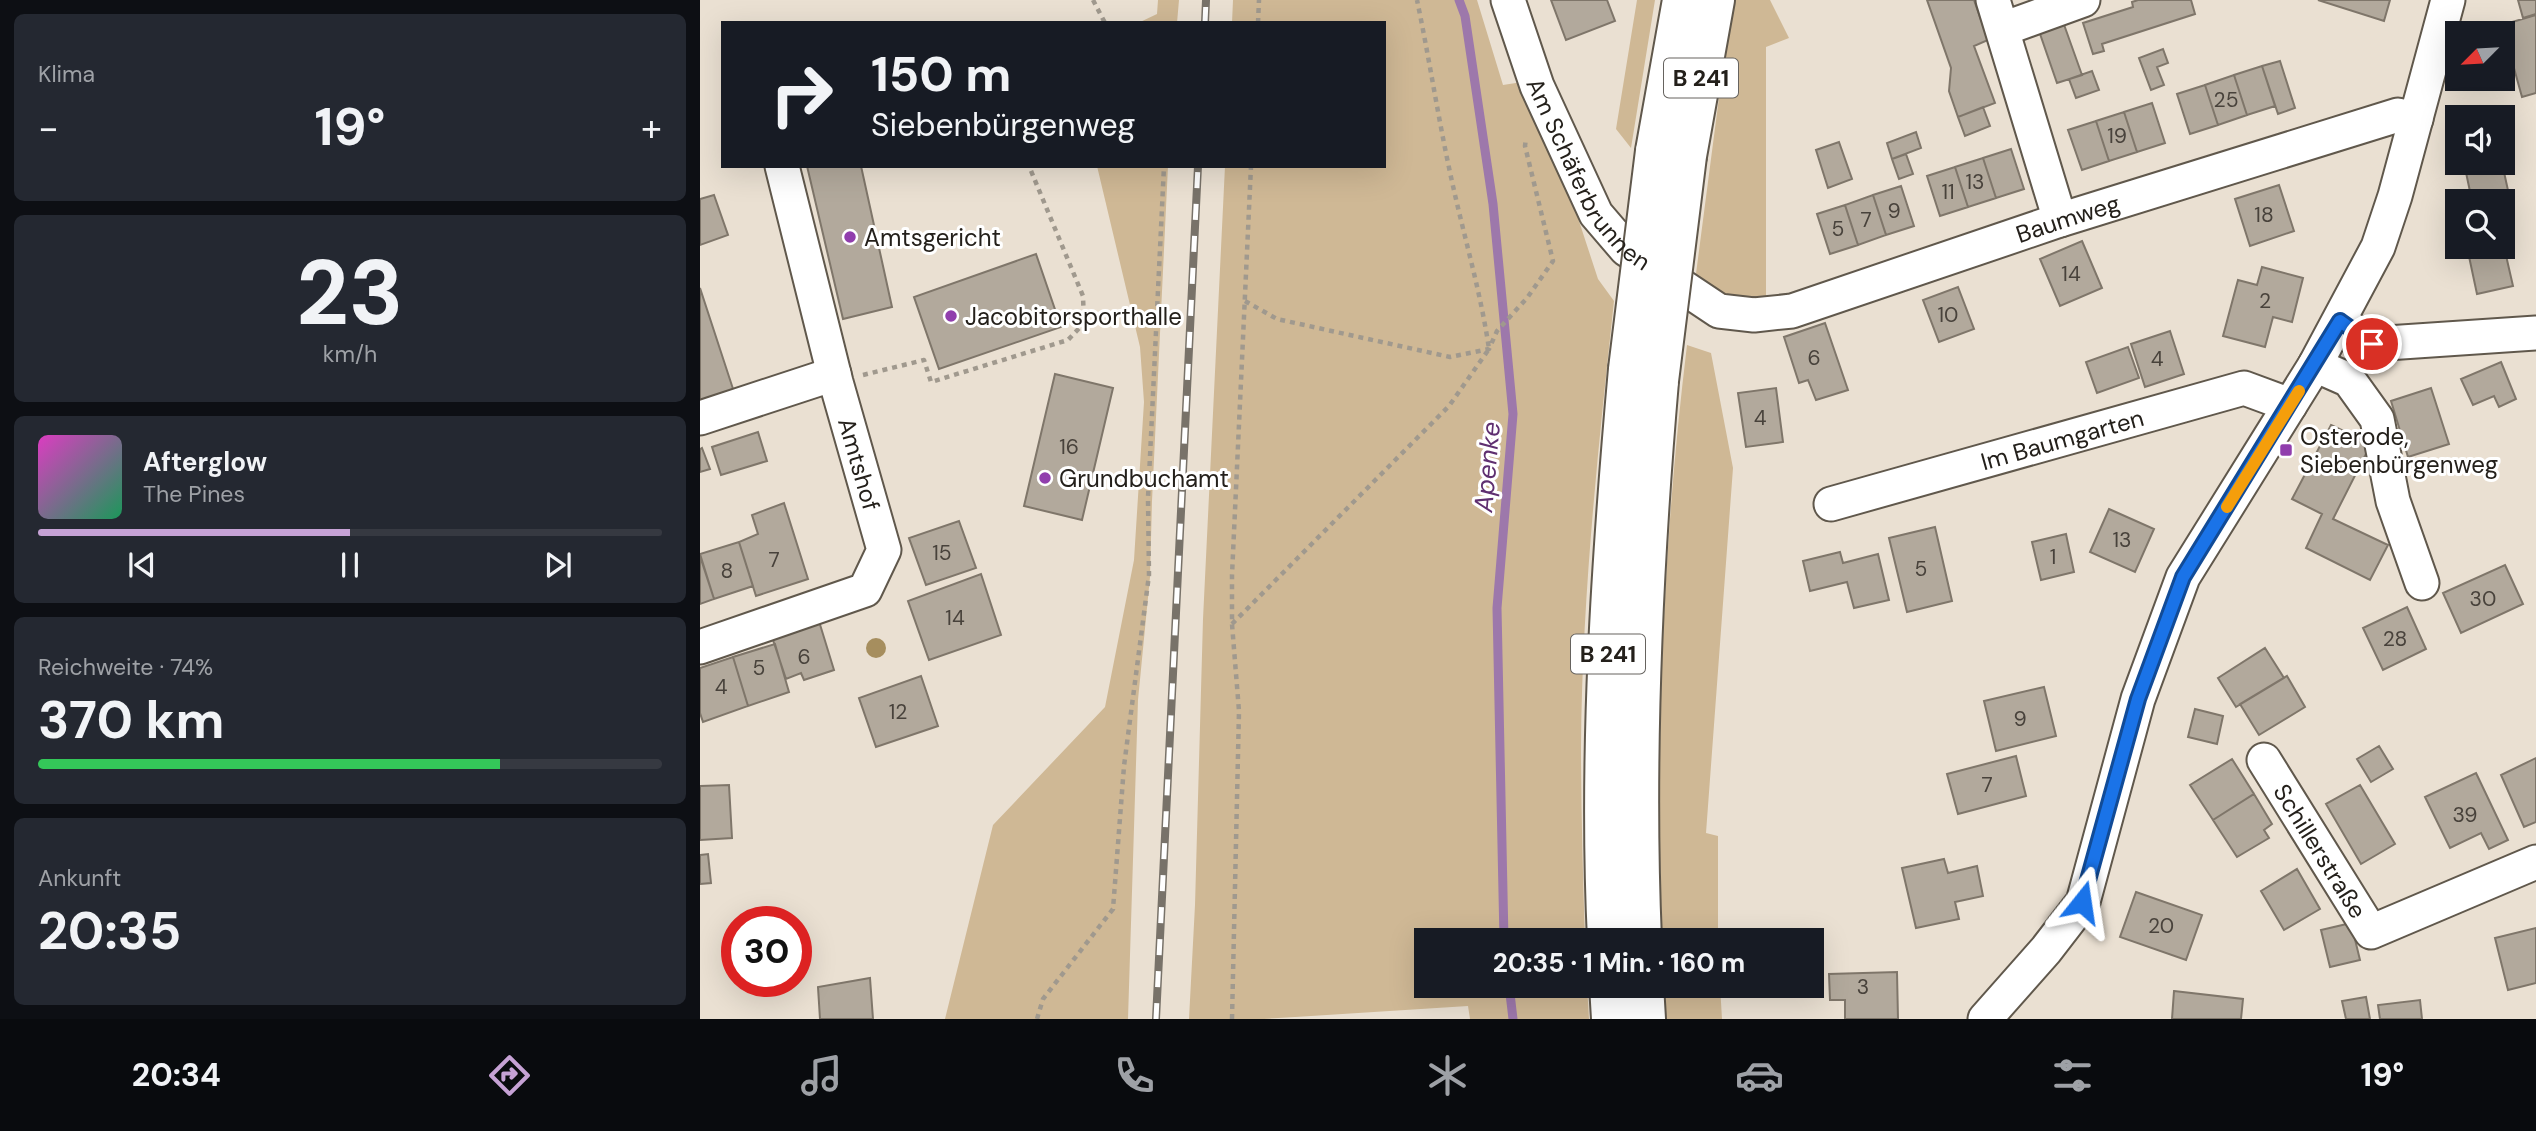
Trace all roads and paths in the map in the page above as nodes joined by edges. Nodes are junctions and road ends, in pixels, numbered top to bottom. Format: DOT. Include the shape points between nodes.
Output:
graph roads {
  1 [pos="1093,0"];
  2 [pos="1259,0"];
  3 [pos="1417,0"];
  4 [pos="1508,0"];
  5 [pos="1682,0"];
  6 [pos="1715,0"];
  7 [pos="2083,0"];
  8 [pos="2448,0"];
  9 [pos="1998,14"];
  10 [pos="1103,21"];
  11 [pos="1258,21"];
  12 [pos="2416,119"];
  13 [pos="1527,134"];
  14 [pos="1671,154"];
  15 [pos="782,168"];
  16 [pos="1030,168"];
  17 [pos="1164,168"];
  18 [pos="1251,168"];
  19 [pos="2060,220"];
  20 [pos="1245,301"];
  21 [pos="1719,311"];
  22 [pos="2340,321"];
  23 [pos="2536,333"];
  24 [pos="1489,349"];
  25 [pos="2315,365"];
  26 [pos="1644,375"];
  27 [pos="835,378"];
  28 [pos="2290,405"];
  29 [pos="700,418"];
  30 [pos="1831,504"];
  31 [pos="2422,583"];
  32 [pos="1232,624"];
  33 [pos="700,647"];
  34 [pos="2264,761"];
  35 [pos="2536,862"];
  36 [pos="1607,928"];
  37 [pos="1642,928"];
  38 [pos="1610,998"];
  39 [pos="1645,998"];
  40 [pos="1037,1019"];
  41 [pos="1232,1019"];
  42 [pos="1611,1019"];
  43 [pos="1646,1019"];
  44 [pos="1985,1019"];
  1 -- 10 [label="path"];
  2 -- 11 [label="path"];
  3 -- 24 [label="path"];
  4 -- 21 [label="street, Am Schäferbrunnen" via="1537,86 1596,214 1626,248"];
  5 -- 14 [label="highway, B 241"];
  6 -- 14 [label="highway, B 241"];
  7 -- 9 [label="street"];
  8 -- 12 [label="street"];
  9 -- 19 [label="street"];
  12 -- 19 [label="street, Baumweg" via="2398,115"];
  12 -- 22 [label="street" via="2378,247"];
  13 -- 24 [label="path" via="1525,146 1553,261 1497,331"];
  14 -- 26 [label="highway, B 241, bridge"];
  15 -- 27 [label="street, Amtshof"];
  16 -- 27 [label="path" via="1083,296 1084,323 1068,340 931,382 923,360"];
  17 -- 40 [label="path" via="1148,498 1149,575 1124,766 1113,909 1043,999"];
  18 -- 20 [label="path"];
  19 -- 21 [label="street, Baumweg" via="1792,311 1754,315"];
  20 -- 24 [label="path" via="1277,319 1450,357"];
  20 -- 32 [label="path"];
  22 -- 23 [label="street" via="2372,344"];
  22 -- 25 [label="street"];
  24 -- 32 [label="path" via="1449,406"];
  25 -- 28 [label="street"];
  25 -- 31 [label="street" via="2349,380 2376,419 2393,501"];
  26 -- 36 [label="highway, B 241" via="1618,474 1609,631"];
  26 -- 37 [label="highway, B 241"];
  27 -- 29 [label="street"];
  27 -- 33 [label="street, Amtshof" via="884,550 864,590"];
  28 -- 30 [label="street, Im Baumgarten" via="2244,387"];
  28 -- 44 [label="street" via="2183,577 2138,699 2082,902"];
  32 -- 41 [label="path" via="1239,711"];
  34 -- 35 [label="street, Schillerstraße" via="2371,932"];
  38 -- 42 [label="highway"];
  39 -- 43 [label="highway"];
}
